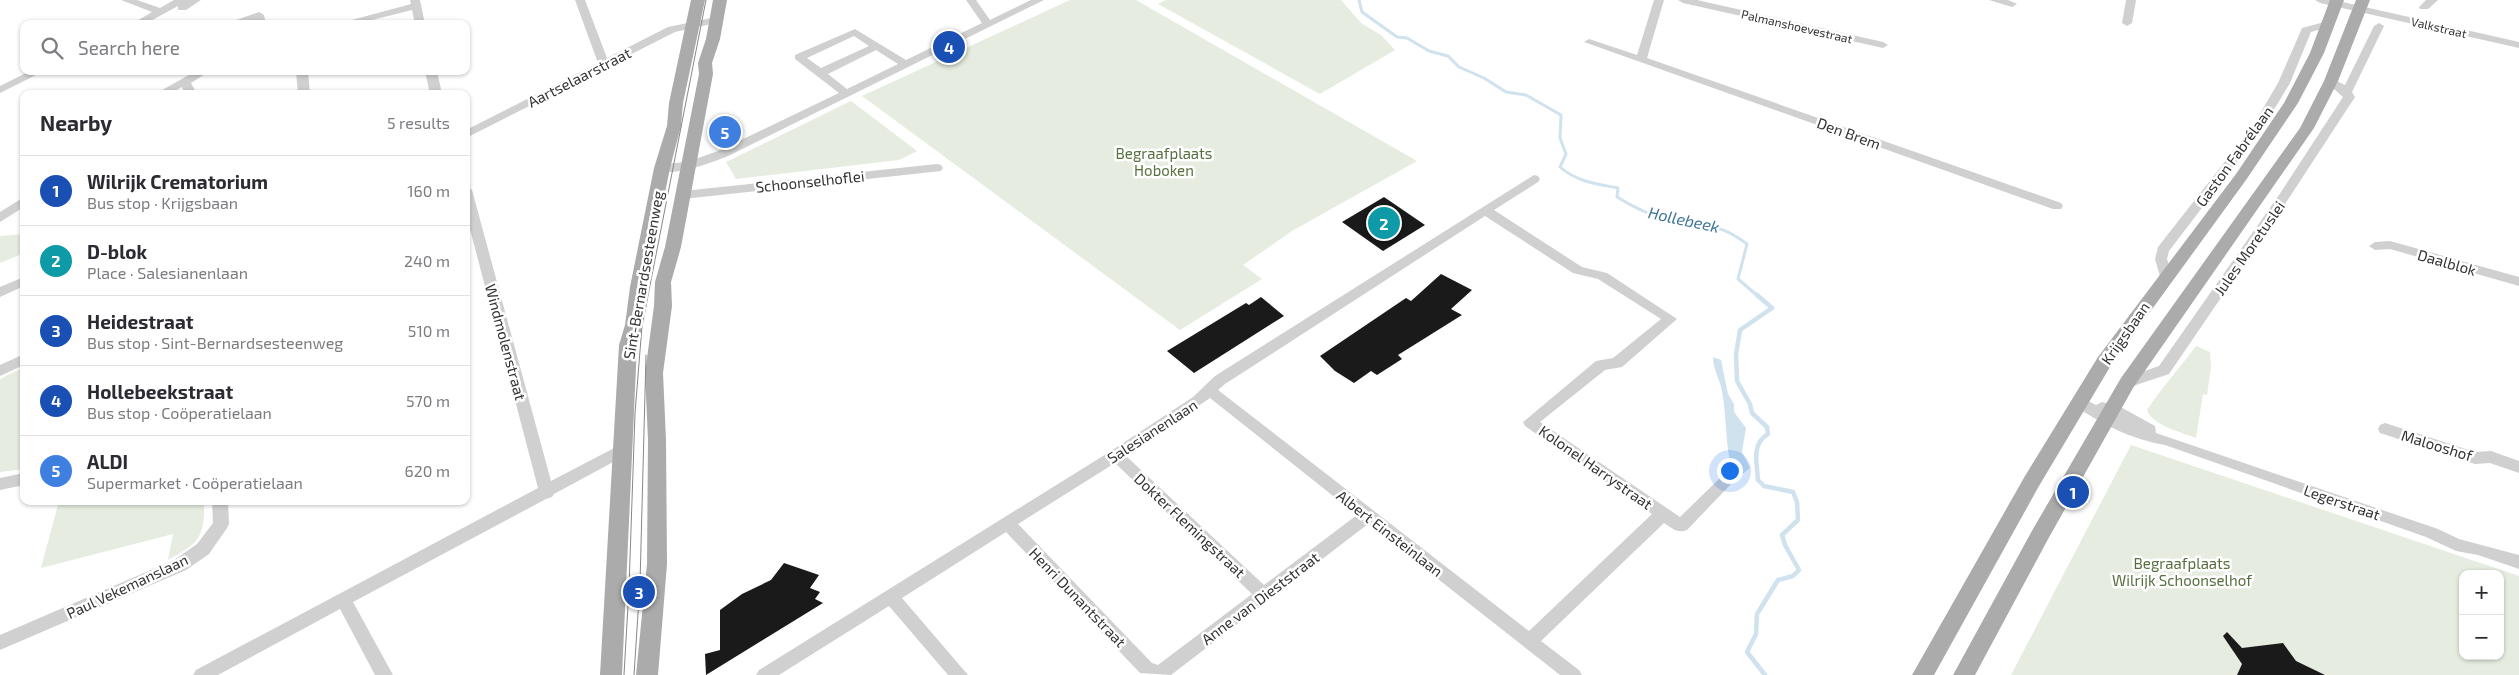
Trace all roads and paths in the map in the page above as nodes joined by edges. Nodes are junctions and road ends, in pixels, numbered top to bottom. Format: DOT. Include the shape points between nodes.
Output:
graph roads {
  1 [pos="126,0"];
  2 [pos="196,0"];
  3 [pos="580,0"];
  4 [pos="698,0"];
  5 [pos="720,0"];
  6 [pos="971,0"];
  7 [pos="1039,0"];
  8 [pos="1659,0"];
  9 [pos="1682,0"];
  10 [pos="1994,0"];
  11 [pos="2132,0"];
  12 [pos="2433,0"];
  13 [pos="2331,1"];
  14 [pos="2013,2"];
  15 [pos="416,3"];
  16 [pos="182,4"];
  17 [pos="2361,4"];
  18 [pos="2424,7"];
  19 [pos="160,12"];
  20 [pos="2008,15"];
  21 [pos="2312,16"];
  22 [pos="145,20"];
  23 [pos="243,20"];
  24 [pos="260,20"];
  25 [pos="356,20"];
  26 [pos="419,20"];
  27 [pos="716,20"];
  28 [pos="694,23"];
  29 [pos="2126,23"];
  30 [pos="988,24"];
  31 [pos="2328,24"];
  32 [pos="2379,26"];
  33 [pos="2306,30"];
  34 [pos="1589,42"];
  35 [pos="1883,45"];
  36 [pos="2519,45"];
  37 [pos="877,46"];
  38 [pos="1641,59"];
  39 [pos="604,64"];
  40 [pos="905,64"];
  41 [pos="820,73"];
  42 [pos="31,75"];
  43 [pos="197,75"];
  44 [pos="302,75"];
  45 [pos="432,75"];
  46 [pos="186,81"];
  47 [pos="2331,81"];
  48 [pos="0,90"];
  49 [pos="169,90"];
  50 [pos="190,90"];
  51 [pos="304,90"];
  52 [pos="435,90"];
  53 [pos="2346,91"];
  54 [pos="846,93"];
  55 [pos="470,133"];
  56 [pos="688,166"];
  57 [pos="662,168"];
  58 [pos="937,168"];
  59 [pos="1534,179"];
  60 [pos="683,195"];
  61 [pos="20,204"];
  62 [pos="470,205"];
  63 [pos="2057,206"];
  64 [pos="1485,210"];
  65 [pos="0,218"];
  66 [pos="2375,246"];
  67 [pos="2166,277"];
  68 [pos="2519,282"];
  69 [pos="20,283"];
  70 [pos="0,292"];
  71 [pos="20,361"];
  72 [pos="0,371"];
  73 [pos="2127,383"];
  74 [pos="1209,390"];
  75 [pos="2079,401"];
  76 [pos="2108,415"];
  77 [pos="2385,429"];
  78 [pos="624,450"];
  79 [pos="1116,455"];
  80 [pos="2519,467"];
  81 [pos="20,480"];
  82 [pos="1724,483"];
  83 [pos="0,484"];
  84 [pos="546,493"];
  85 [pos="220,505"];
  86 [pos="1663,514"];
  87 [pos="1368,515"];
  88 [pos="1007,523"];
  89 [pos="2519,562"];
  90 [pos="1264,595"];
  91 [pos="891,597"];
  92 [pos="344,600"];
  93 [pos="1530,641"];
  94 [pos="0,643"];
  95 [pos="1150,671"];
  96 [pos="202,675"];
  97 [pos="384,675"];
  98 [pos="611,675"];
  99 [pos="647,675"];
  100 [pos="766,675"];
  101 [pos="959,675"];
  102 [pos="1573,675"];
  103 [pos="1923,675"];
  104 [pos="1964,675"];
  1 -- 19 [label="street"];
  2 -- 16 [label="street"];
  3 -- 39 [label="street"];
  4 -- 28 [label="main road, Sint-Bernardsesteenweg"];
  5 -- 27 [label="main road, Sint-Bernardsesteenweg"];
  6 -- 30 [label="street"];
  7 -- 30 [label="street"];
  8 -- 38 [label="street"];
  9 -- 35 [label="street, Palmanshoevestraat"];
  10 -- 14 [label="street"];
  11 -- 29 [label="street"];
  12 -- 18 [label="street"];
  13 -- 17 [label="street, Valkstraat"];
  13 -- 31 [label="main road, Krijgsbaan"];
  14 -- 20 [label="street"];
  15 -- 25 [label="street"];
  15 -- 26 [label="street"];
  16 -- 19 [label="street"];
  17 -- 36 [label="street, Valkstraat"];
  17 -- 47 [label="main road, Krijgsbaan"];
  19 -- 22 [label="street"];
  21 -- 33 [label="street, Gaston Fabrélaan"];
  23 -- 24 [label="street" via="259,15"];
  27 -- 28 [label="street, Aartselaarstraat"];
  27 -- 56 [label="main road, Sint-Bernardsesteenweg" via="705,63 706,74"];
  28 -- 39 [label="street, Aartselaarstraat" via="672,29"];
  28 -- 57 [label="main road, Sint-Bernardsesteenweg" via="674,126"];
  30 -- 40 [label="street"];
  31 -- 33 [label="street"];
  31 -- 67 [label="main road, Krijgsbaan" via="2307,74 2276,128"];
  32 -- 53 [label="street, Jules Moretuslei"];
  33 -- 67 [label="street, Gaston Fabrélaan" via="2284,83 2257,128 2163,250 2161,259"];
  34 -- 38 [label="street, Den Brem"];
  37 -- 40 [label="street"];
  37 -- 41 [label="street"];
  37 -- 41 [label="street" via="854,32 799,57"];
  38 -- 63 [label="street, Den Brem"];
  39 -- 55 [label="street, Aartselaarstraat"];
  40 -- 54 [label="street"];
  41 -- 54 [label="street"];
  42 -- 48 [label="street"];
  43 -- 46 [label="street"];
  44 -- 51 [label="street"];
  45 -- 52 [label="street"];
  46 -- 49 [label="street"];
  46 -- 50 [label="street"];
  47 -- 53 [label="street"];
  47 -- 73 [label="main road, Krijgsbaan" via="2307,128 2270,184"];
  53 -- 73 [label="street, Jules Moretuslei" via="2349,97 2336,117 2164,370"];
  54 -- 56 [label="street" via="722,154"];
  56 -- 57 [label="street"];
  56 -- 60 [label="main road, Sint-Bernardsesteenweg"];
  57 -- 78 [label="main road, Sint-Bernardsesteenweg" via="628,345"];
  58 -- 60 [label="street, Schoonselhoflei"];
  59 -- 64 [label="street, Salesianenlaan"];
  60 -- 99 [label="main road, Sint-Bernardsesteenweg" via="664,282 654,373 656,564"];
  61 -- 65 [label="street"];
  62 -- 84 [label="street, Windmolenstraat"];
  64 -- 74 [label="street, Salesianenlaan"];
  64 -- 86 [label="street, Kolonel Harrystraat" via="1578,270 1602,276 1670,319 1617,363 1602,365 1530,422"];
  66 -- 68 [label="street, Daalblok" via="2390,245"];
  67 -- 75 [label="main road, Krijgsbaan"];
  69 -- 70 [label="street"];
  71 -- 72 [label="street"];
  73 -- 76 [label="main road, Krijgsbaan"];
  74 -- 79 [label="street, Salesianenlaan" via="1198,401"];
  74 -- 87 [label="street, Albert Einsteinlaan"];
  75 -- 76 [label="street, Legerstraat"];
  75 -- 103 [label="main road, Krijgsbaan"];
  76 -- 89 [label="street, Legerstraat" via="2150,438 2166,440 2432,533 2456,545 2478,548"];
  76 -- 104 [label="main road, Krijgsbaan"];
  77 -- 80 [label="street, Malooshof" via="2475,458 2491,457"];
  78 -- 84 [label="street"];
  78 -- 98 [label="main road, Sint-Bernardsesteenweg"];
  79 -- 88 [label="street, Salesianenlaan"];
  79 -- 90 [label="street, Dokter Flemingstraat"];
  81 -- 83 [label="street"];
  82 -- 86 [label="street, Kolonel Harrystraat" via="1681,526"];
  84 -- 92 [label="street"];
  85 -- 94 [label="street, Paul Vekemanslaan" via="221,524 203,550 180,565"];
  86 -- 93 [label="street, Kolonel Harrystraat"];
  87 -- 90 [label="street, Anne van Dieststraat"];
  87 -- 93 [label="street, Albert Einsteinlaan"];
  88 -- 91 [label="street, Salesianenlaan"];
  88 -- 95 [label="street, Henri Dunantstraat"];
  90 -- 95 [label="street, Anne van Dieststraat" via="1161,673"];
  91 -- 100 [label="street, Salesianenlaan"];
  91 -- 101 [label="street"];
  92 -- 96 [label="street"];
  92 -- 97 [label="street"];
  93 -- 102 [label="street, Albert Einsteinlaan"];
}
